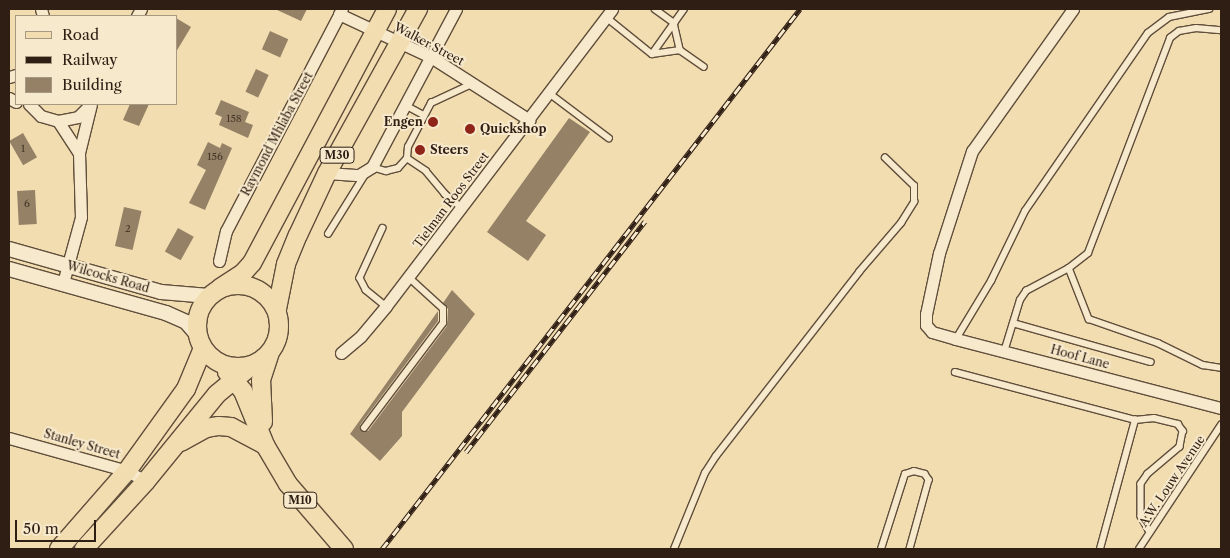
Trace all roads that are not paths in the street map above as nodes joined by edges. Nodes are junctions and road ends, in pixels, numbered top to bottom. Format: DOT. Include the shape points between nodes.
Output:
graph roads {
  1 [pos="387,9"];
  2 [pos="418,9"];
  3 [pos="456,9"];
  4 [pos="655,9"];
  5 [pos="684,9"];
  6 [pos="1072,9"];
  7 [pos="1209,9"];
  8 [pos="341,12"];
  9 [pos="609,13"];
  10 [pos="674,22"];
  11 [pos="1221,30"];
  12 [pos="376,32"];
  13 [pos="401,44"];
  14 [pos="680,50"];
  15 [pos="652,54"];
  16 [pos="431,57"];
  17 [pos="704,67"];
  18 [pos="472,83"];
  19 [pos="549,93"];
  20 [pos="90,105"];
  21 [pos="91,105"];
  22 [pos="405,105"];
  23 [pos="31,107"];
  24 [pos="424,115"];
  25 [pos="529,120"];
  26 [pos="58,121"];
  27 [pos="609,138"];
  28 [pos="79,153"];
  29 [pos="407,158"];
  30 [pos="885,158"];
  31 [pos="369,170"];
  32 [pos="327,173"];
  33 [pos="462,208"];
  34 [pos="383,228"];
  35 [pos="328,234"];
  36 [pos="9,249"];
  37 [pos="219,261"];
  38 [pos="68,266"];
  39 [pos="1069,268"];
  40 [pos="9,269"];
  41 [pos="408,278"];
  42 [pos="63,284"];
  43 [pos="215,292"];
  44 [pos="386,306"];
  45 [pos="277,310"];
  46 [pos="1013,323"];
  47 [pos="956,340"];
  48 [pos="200,342"];
  49 [pos="1004,352"];
  50 [pos="270,353"];
  51 [pos="341,353"];
  52 [pos="1151,362"];
  53 [pos="221,364"];
  54 [pos="251,366"];
  55 [pos="1221,368"];
  56 [pos="955,372"];
  57 [pos="234,380"];
  58 [pos="1221,408"];
  59 [pos="1136,420"];
  60 [pos="1221,425"];
  61 [pos="364,428"];
  62 [pos="9,438"];
  63 [pos="265,445"];
  64 [pos="173,446"];
  65 [pos="126,471"];
  66 [pos="146,481"];
  67 [pos="1150,532"];
  68 [pos="60,549"];
  69 [pos="84,549"];
  70 [pos="344,549"];
  71 [pos="674,549"];
  72 [pos="881,549"];
  73 [pos="910,549"];
  74 [pos="1100,549"];
  75 [pos="1139,549"];
  1 -- 12 [label="main road, M30"];
  2 -- 13 [label="main road, M30"];
  3 -- 16 [label="street"];
  4 -- 10 [label="lane"];
  5 -- 10 [label="lane"];
  6 -- 47 [label="street, Hoof Lane" via="972,151 931,286 926,320 932,332"];
  7 -- 47 [label="lane" via="1169,17 1148,33 1025,211 991,281"];
  8 -- 12 [label="street, Walker Street"];
  8 -- 37 [label="street, Raymond Mhlaba Street" via="226,231"];
  9 -- 15 [label="lane"];
  9 -- 19 [label="street, Tielman Roos Street"];
  10 -- 14 [label="lane"];
  10 -- 15 [label="lane"];
  11 -- 39 [label="lane" via="1196,28 1179,31 1170,38 1088,253"];
  12 -- 13 [label="street, Walker Street"];
  12 -- 43 [label="main road, M30" via="252,262 243,273"];
  13 -- 16 [label="street, Walker Street"];
  13 -- 32 [label="main road, M30"];
  14 -- 15 [label="lane"];
  14 -- 17 [label="lane"];
  16 -- 18 [label="street, Walker Street"];
  16 -- 22 [label="street"];
  18 -- 24 [label="lane" via="456,93 437,98"];
  18 -- 25 [label="street, Walker Street"];
  19 -- 25 [label="street, Tielman Roos Street"];
  19 -- 27 [label="lane"];
  20 -- 26 [label="street" via="78,117"];
  21 -- 28 [label="street"];
  22 -- 24 [label="lane"];
  22 -- 31 [label="street"];
  23 -- 26 [label="street" via="49,120"];
  24 -- 29 [label="lane" via="408,147"];
  25 -- 33 [label="street, Tielman Roos Street"];
  26 -- 28 [label="street"];
  28 -- 38 [label="street" via="81,217"];
  29 -- 31 [label="lane" via="392,170"];
  29 -- 33 [label="lane" via="426,171"];
  30 -- 71 [label="lane" via="914,186 914,202 908,214 858,272 716,456 705,472"];
  31 -- 32 [label="street"];
  31 -- 35 [label="lane"];
  32 -- 45 [label="main road, M30" via="286,264"];
  33 -- 41 [label="street, Tielman Roos Street"];
  34 -- 44 [label="lane" via="360,278 366,290"];
  36 -- 38 [label="street, Wilcocks Road"];
  38 -- 42 [label="street"];
  38 -- 43 [label="street, Wilcocks Road" via="161,292"];
  39 -- 46 [label="lane" via="1026,291"];
  39 -- 55 [label="lane" via="1089,319 1158,343 1203,366"];
  40 -- 42 [label="street, Wilcocks Road"];
  41 -- 44 [label="street, Tielman Roos Street"];
  41 -- 61 [label="lane" via="443,309 442,323"];
  42 -- 48 [label="street, Wilcocks Road" via="166,313 186,322"];
  43 -- 45 [label="main road" via="247,285 269,298"];
  43 -- 48 [label="main road" via="200,308"];
  44 -- 51 [label="street, Tielman Roos Street" via="361,336"];
  45 -- 50 [label="main road, M30" via="280,332"];
  46 -- 49 [label="lane"];
  46 -- 52 [label="lane"];
  47 -- 49 [label="street, Hoof Lane"];
  48 -- 53 [label="main road"];
  48 -- 65 [label="main road" via="186,389"];
  49 -- 58 [label="street, Hoof Lane"];
  50 -- 54 [label="main road"];
  50 -- 63 [label="main road, M10" via="261,380"];
  53 -- 54 [label="main road"];
  53 -- 57 [label="main road, M10"];
  54 -- 57 [label="main road"];
  56 -- 59 [label="lane"];
  57 -- 63 [label="main road, M10" via="243,391"];
  57 -- 64 [label="main road" via="217,394"];
  59 -- 67 [label="lane" via="1168,420 1184,431 1180,447 1141,484 1141,516"];
  59 -- 74 [label="lane"];
  60 -- 67 [label="lane, A.W. Louw Avenue"];
  62 -- 65 [label="street, Stanley Street"];
  63 -- 64 [label="main road" via="237,430 218,426 206,428"];
  63 -- 70 [label="main road, M10" via="309,512"];
  64 -- 66 [label="main road"];
  65 -- 66 [label="street, Stanley Street"];
  65 -- 68 [label="main road"];
  66 -- 69 [label="main road"];
  67 -- 75 [label="lane, A.W. Louw Avenue"];
  72 -- 73 [label="lane" via="903,480 914,471 925,474 929,480"];
}
